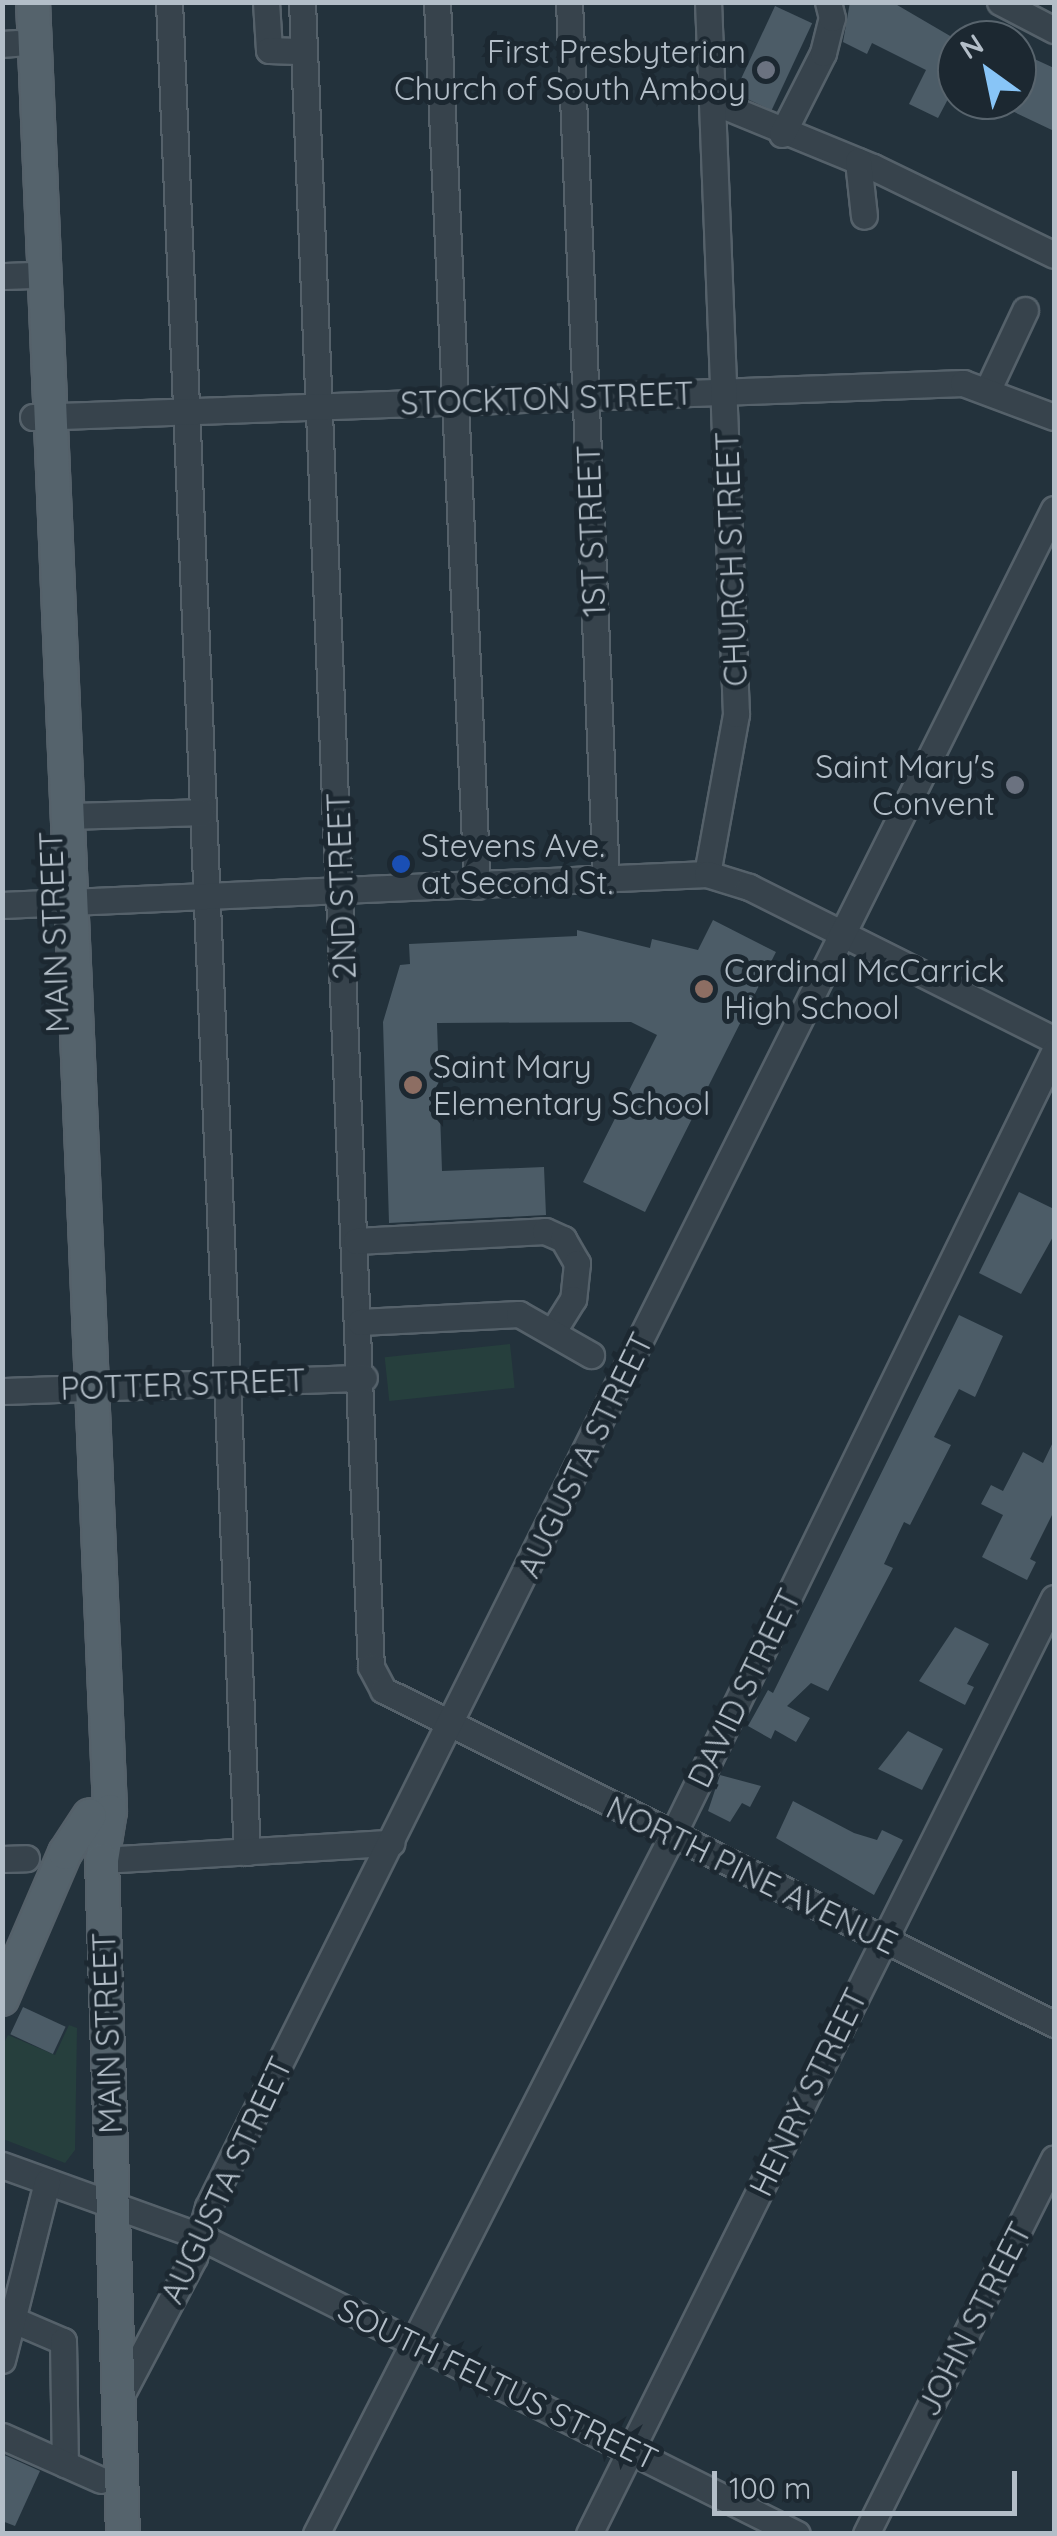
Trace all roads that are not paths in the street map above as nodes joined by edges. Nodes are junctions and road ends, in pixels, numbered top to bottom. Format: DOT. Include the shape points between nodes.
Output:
graph roads {
  1 [pos="14,2"];
  2 [pos="33,2"];
  3 [pos="169,2"];
  4 [pos="266,2"];
  5 [pos="302,2"];
  6 [pos="437,2"];
  7 [pos="569,2"];
  8 [pos="708,2"];
  9 [pos="828,2"];
  10 [pos="1000,2"];
  11 [pos="1054,30"];
  12 [pos="9,43"];
  13 [pos="304,51"];
  14 [pos="712,101"];
  15 [pos="782,134"];
  16 [pos="858,162"];
  17 [pos="864,216"];
  18 [pos="1054,255"];
  19 [pos="15,276"];
  20 [pos="1025,310"];
  21 [pos="988,387"];
  22 [pos="725,392"];
  23 [pos="586,398"];
  24 [pos="457,401"];
  25 [pos="321,406"];
  26 [pos="187,410"];
  27 [pos="42,417"];
  28 [pos="1054,418"];
  29 [pos="1054,509"];
  30 [pos="202,812"];
  31 [pos="69,816"];
  32 [pos="707,874"];
  33 [pos="606,880"];
  34 [pos="477,886"];
  35 [pos="341,891"];
  36 [pos="206,897"];
  37 [pos="62,902"];
  38 [pos="2,905"];
  39 [pos="843,934"];
  40 [pos="1054,1040"];
  41 [pos="1054,1052"];
  42 [pos="356,1241"];
  43 [pos="360,1322"];
  44 [pos="552,1332"];
  45 [pos="591,1355"];
  46 [pos="364,1378"];
  47 [pos="226,1381"];
  48 [pos="82,1386"];
  49 [pos="2,1391"];
  50 [pos="1054,1598"];
  51 [pos="450,1724"];
  52 [pos="90,1815"];
  53 [pos="672,1836"];
  54 [pos="392,1843"];
  55 [pos="247,1852"];
  56 [pos="102,1860"];
  57 [pos="56,1884"];
  58 [pos="884,1939"];
  59 [pos="2,1999"];
  60 [pos="1054,2024"];
  61 [pos="1054,2158"];
  62 [pos="2,2165"];
  63 [pos="46,2182"];
  64 [pos="112,2207"];
  65 [pos="199,2236"];
  66 [pos="8,2317"];
  67 [pos="412,2342"];
  68 [pos="2,2360"];
  69 [pos="118,2401"];
  70 [pos="2,2436"];
  71 [pos="631,2450"];
  72 [pos="65,2464"];
  73 [pos="101,2480"];
  74 [pos="103,2534"];
  75 [pos="122,2534"];
  76 [pos="316,2534"];
  77 [pos="589,2534"];
  78 [pos="797,2534"];
  79 [pos="866,2534"];
  1 -- 12 [label="main road, MAIN STREET"];
  2 -- 27 [label="main road, MAIN STREET"];
  3 -- 26 [label="street"];
  4 -- 13 [label="street" via="269,50"];
  5 -- 13 [label="street, 2ND STREET"];
  6 -- 24 [label="street"];
  7 -- 23 [label="street, 1ST STREET"];
  8 -- 14 [label="street, CHURCH STREET"];
  9 -- 15 [label="street" via="832,18 822,54"];
  10 -- 11 [label="street"];
  12 -- 19 [label="main road, MAIN STREET"];
  13 -- 25 [label="street, 2ND STREET"];
  14 -- 15 [label="street"];
  14 -- 22 [label="street, CHURCH STREET"];
  15 -- 16 [label="street"];
  16 -- 17 [label="street"];
  16 -- 18 [label="street"];
  19 -- 27 [label="main road, MAIN STREET"];
  20 -- 21 [label="street"];
  21 -- 22 [label="street, STOCKTON STREET" via="963,382"];
  21 -- 28 [label="street, STOCKTON STREET"];
  22 -- 23 [label="street, STOCKTON STREET"];
  22 -- 32 [label="street, CHURCH STREET" via="736,714"];
  23 -- 24 [label="street, STOCKTON STREET"];
  23 -- 33 [label="street, 1ST STREET"];
  24 -- 25 [label="street, STOCKTON STREET"];
  24 -- 34 [label="street"];
  25 -- 26 [label="street, STOCKTON STREET"];
  25 -- 35 [label="street, 2ND STREET"];
  26 -- 27 [label="street, STOCKTON STREET"];
  26 -- 30 [label="street"];
  27 -- 31 [label="main road, MAIN STREET"];
  27 -- 37 [label="main road, MAIN STREET"];
  29 -- 39 [label="street, AUGUSTA STREET"];
  30 -- 31 [label="street"];
  30 -- 36 [label="street"];
  31 -- 37 [label="main road, MAIN STREET"];
  32 -- 33 [label="street"];
  32 -- 39 [label="street" via="750,887"];
  33 -- 34 [label="street"];
  34 -- 35 [label="street"];
  35 -- 36 [label="street"];
  35 -- 42 [label="street, 2ND STREET"];
  36 -- 37 [label="street"];
  36 -- 47 [label="street"];
  37 -- 38 [label="street"];
  37 -- 48 [label="main road, MAIN STREET"];
  39 -- 40 [label="street"];
  39 -- 51 [label="street, AUGUSTA STREET"];
  41 -- 53 [label="street, DAVID STREET"];
  42 -- 43 [label="street, 2ND STREET"];
  42 -- 44 [label="street" via="545,1232 562,1239 577,1263 573,1298"];
  43 -- 44 [label="street" via="519,1314"];
  43 -- 46 [label="street, 2ND STREET"];
  44 -- 45 [label="street"];
  46 -- 47 [label="street, POTTER STREET"];
  46 -- 51 [label="street, 2ND STREET" via="371,1667 383,1690"];
  47 -- 48 [label="street, POTTER STREET"];
  47 -- 55 [label="street"];
  48 -- 49 [label="street, POTTER STREET"];
  48 -- 52 [label="main road, MAIN STREET"];
  48 -- 56 [label="main road, MAIN STREET" via="110,1810"];
  50 -- 58 [label="street, HENRY STREET"];
  51 -- 53 [label="street, NORTH PINE AVENUE"];
  51 -- 54 [label="street, AUGUSTA STREET"];
  52 -- 56 [label="main road, MAIN STREET"];
  52 -- 57 [label="main road" via="65,1852"];
  53 -- 58 [label="street, NORTH PINE AVENUE"];
  53 -- 67 [label="street, DAVID STREET"];
  54 -- 55 [label="street"];
  54 -- 65 [label="street, AUGUSTA STREET"];
  55 -- 56 [label="street"];
  56 -- 57 [label="main road"];
  56 -- 64 [label="main road, MAIN STREET"];
  57 -- 59 [label="main road"];
  58 -- 60 [label="street, NORTH PINE AVENUE"];
  58 -- 71 [label="street, HENRY STREET"];
  61 -- 79 [label="street, JOHN STREET"];
  62 -- 63 [label="street, SOUTH FELTUS STREET"];
  63 -- 64 [label="street, SOUTH FELTUS STREET"];
  63 -- 66 [label="street"];
  64 -- 65 [label="street, SOUTH FELTUS STREET"];
  64 -- 69 [label="main road, MAIN STREET"];
  64 -- 73 [label="main road, MAIN STREET" via="96,2251"];
  65 -- 67 [label="street, SOUTH FELTUS STREET"];
  65 -- 69 [label="street, AUGUSTA STREET"];
  66 -- 68 [label="street"];
  66 -- 72 [label="street" via="63,2341"];
  67 -- 71 [label="street, SOUTH FELTUS STREET"];
  67 -- 76 [label="street, DAVID STREET"];
  69 -- 75 [label="main road, MAIN STREET"];
  70 -- 72 [label="street"];
  71 -- 77 [label="street, HENRY STREET"];
  71 -- 78 [label="street, SOUTH FELTUS STREET"];
  72 -- 73 [label="street"];
  73 -- 74 [label="main road, MAIN STREET"];
}
